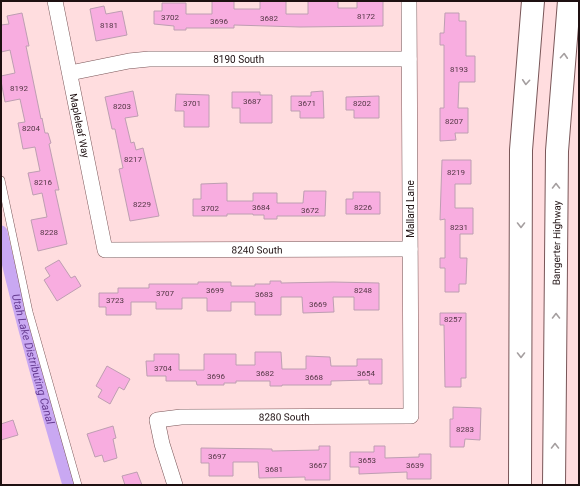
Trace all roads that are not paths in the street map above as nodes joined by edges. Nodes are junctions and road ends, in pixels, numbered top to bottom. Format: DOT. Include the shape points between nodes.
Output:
graph roads {
  1 [pos="55,1"];
  2 [pos="409,1"];
  3 [pos="533,1"];
  4 [pos="569,1"];
  5 [pos="409,59"];
  6 [pos="70,73"];
  7 [pos="1,180"];
  8 [pos="410,249"];
  9 [pos="105,250"];
  10 [pos="411,416"];
  11 [pos="78,485"];
  12 [pos="175,485"];
  13 [pos="520,485"];
  14 [pos="554,485"];
  1 -- 6 [label="street, Mapleleaf Way"];
  2 -- 5 [label="street, Mallard Lane"];
  3 -- 13 [label="highway, one-way" via="521,150"];
  14 -- 4 [label="highway, Bangerter Highway, one-way" via="557,151"];
  5 -- 6 [label="street, 8190 South" via="149,59"];
  5 -- 8 [label="street, Mallard Lane"];
  6 -- 9 [label="street, Mapleleaf Way"];
  7 -- 11 [label="lane" via="29,312"];
  8 -- 9 [label="street, 8240 South"];
  8 -- 10 [label="street, Mallard Lane"];
  10 -- 12 [label="street, 8280 South" via="181,417 157,420"];
}
